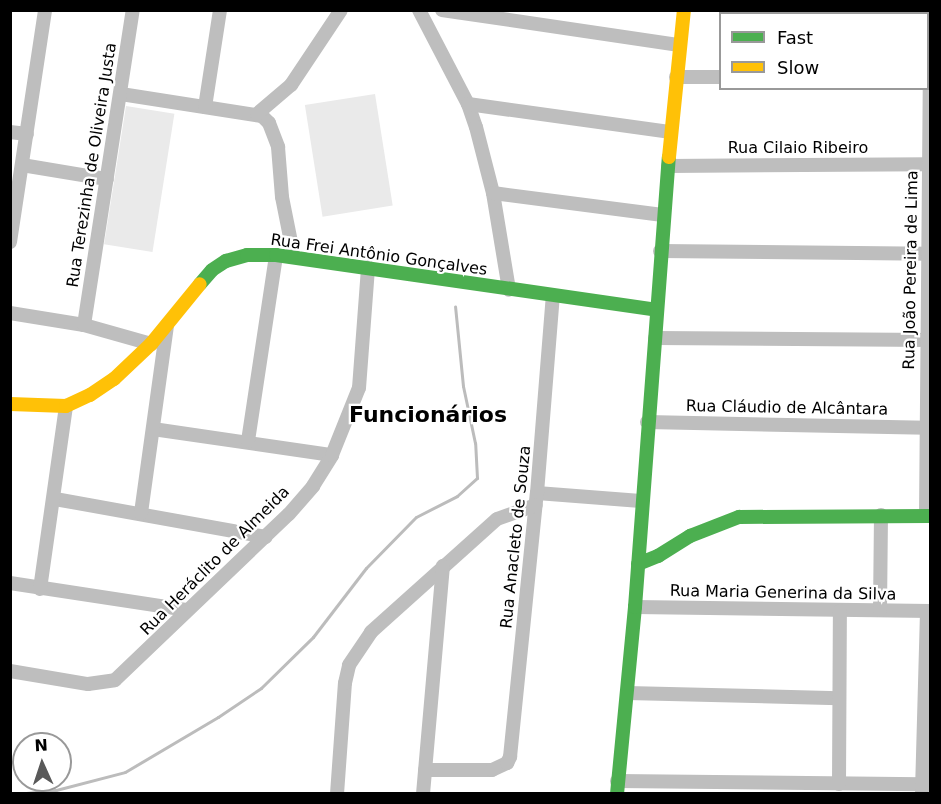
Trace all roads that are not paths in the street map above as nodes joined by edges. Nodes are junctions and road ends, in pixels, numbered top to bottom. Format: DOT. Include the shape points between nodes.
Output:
graph roads {
  1 [pos="45,10"];
  2 [pos="133,10"];
  3 [pos="220,10"];
  4 [pos="341,10"];
  5 [pos="419,10"];
  6 [pos="442,10"];
  7 [pos="684,10"];
  8 [pos="930,25"];
  9 [pos="679,45"];
  10 [pos="676,77"];
  11 [pos="719,77"];
  12 [pos="929,79"];
  13 [pos="929,90"];
  14 [pos="121,94"];
  15 [pos="468,104"];
  16 [pos="205,107"];
  17 [pos="257,114"];
  18 [pos="10,132"];
  19 [pos="671,132"];
  20 [pos="27,134"];
  21 [pos="928,164"];
  22 [pos="22,165"];
  23 [pos="668,166"];
  24 [pos="107,179"];
  25 [pos="493,193"];
  26 [pos="663,215"];
  27 [pos="929,216"];
  28 [pos="10,242"];
  29 [pos="660,251"];
  30 [pos="928,254"];
  31 [pos="276,255"];
  32 [pos="294,258"];
  33 [pos="368,267"];
  34 [pos="509,290"];
  35 [pos="553,296"];
  36 [pos="657,310"];
  37 [pos="10,313"];
  38 [pos="167,321"];
  39 [pos="84,325"];
  40 [pos="656,338"];
  41 [pos="929,340"];
  42 [pos="151,344"];
  43 [pos="10,404"];
  44 [pos="66,406"];
  45 [pos="647,422"];
  46 [pos="926,428"];
  47 [pos="153,429"];
  48 [pos="248,441"];
  49 [pos="332,454"];
  50 [pos="55,499"];
  51 [pos="537,499"];
  52 [pos="641,501"];
  53 [pos="141,513"];
  54 [pos="881,515"];
  55 [pos="928,516"];
  56 [pos="266,537"];
  57 [pos="638,564"];
  58 [pos="442,566"];
  59 [pos="10,584"];
  60 [pos="40,589"];
  61 [pos="635,607"];
  62 [pos="186,610"];
  63 [pos="880,610"];
  64 [pos="840,611"];
  65 [pos="928,611"];
  66 [pos="10,671"];
  67 [pos="627,693"];
  68 [pos="928,695"];
  69 [pos="839,698"];
  70 [pos="425,770"];
  71 [pos="839,784"];
  72 [pos="617,788"];
  73 [pos="922,789"];
  74 [pos="336,794"];
  75 [pos="423,794"];
  1 -- 20 [label="street"];
  2 -- 14 [label="street, Rua Terezinha de Oliveira Justa"];
  3 -- 16 [label="street"];
  4 -- 17 [label="street" via="291,85"];
  5 -- 15 [label="street"];
  6 -- 9 [label="street"];
  7 -- 9 [label="street"];
  8 -- 12 [label="street, Rua João Pereira de Lima"];
  9 -- 10 [label="street"];
  10 -- 11 [label="street"];
  10 -- 19 [label="street"];
  13 -- 21 [label="street, Rua João Pereira de Lima"];
  14 -- 16 [label="street"];
  14 -- 24 [label="street, Rua Terezinha de Oliveira Justa"];
  15 -- 19 [label="street"];
  15 -- 25 [label="street"];
  16 -- 17 [label="street"];
  17 -- 32 [label="street" via="269,123 278,147 282,196"];
  18 -- 20 [label="street"];
  19 -- 23 [label="street"];
  20 -- 22 [label="street"];
  21 -- 23 [label="street, Rua Cilaio Ribeiro"];
  21 -- 27 [label="street, Rua João Pereira de Lima"];
  22 -- 24 [label="street"];
  22 -- 28 [label="street"];
  23 -- 26 [label="street"];
  24 -- 39 [label="street, Rua Terezinha de Oliveira Justa"];
  25 -- 26 [label="street"];
  25 -- 34 [label="street"];
  26 -- 29 [label="street"];
  27 -- 30 [label="street, Rua João Pereira de Lima"];
  29 -- 30 [label="street"];
  29 -- 36 [label="street"];
  30 -- 41 [label="street, Rua João Pereira de Lima"];
  31 -- 32 [label="street, Rua Frei Antônio Gonçalves"];
  31 -- 38 [label="street, Rua Frei Antônio Gonçalves" via="247,255 226,261 212,270"];
  31 -- 48 [label="street"];
  32 -- 33 [label="street, Rua Frei Antônio Gonçalves"];
  33 -- 34 [label="street, Rua Frei Antônio Gonçalves"];
  33 -- 49 [label="street, Rua Heráclito de Almeida" via="359,388"];
  34 -- 35 [label="street, Rua Frei Antônio Gonçalves"];
  35 -- 36 [label="street, Rua Frei Antônio Gonçalves"];
  35 -- 51 [label="street, Rua Anacleto de Souza"];
  36 -- 40 [label="street"];
  37 -- 39 [label="street"];
  38 -- 42 [label="street, Rua Frei Antônio Gonçalves"];
  38 -- 47 [label="street"];
  39 -- 42 [label="street"];
  40 -- 41 [label="street"];
  40 -- 45 [label="street"];
  41 -- 46 [label="street, Rua João Pereira de Lima"];
  42 -- 44 [label="street, Rua Frei Antônio Gonçalves" via="114,379"];
  43 -- 44 [label="street"];
  44 -- 50 [label="street"];
  45 -- 46 [label="street, Rua Cláudio de Alcântara"];
  45 -- 52 [label="street"];
  46 -- 55 [label="street, Rua João Pereira de Lima"];
  47 -- 48 [label="street"];
  47 -- 53 [label="street"];
  48 -- 49 [label="street"];
  49 -- 56 [label="street, Rua Heráclito de Almeida" via="313,486"];
  50 -- 53 [label="street"];
  50 -- 60 [label="street"];
  51 -- 52 [label="street"];
  51 -- 58 [label="street" via="497,519"];
  51 -- 70 [label="street, Rua Anacleto de Souza" via="507,763 492,770"];
  52 -- 57 [label="street"];
  53 -- 56 [label="street"];
  54 -- 55 [label="street"];
  54 -- 57 [label="street" via="739,516"];
  54 -- 63 [label="street"];
  56 -- 62 [label="street, Rua Heráclito de Almeida"];
  57 -- 61 [label="street"];
  58 -- 70 [label="street"];
  58 -- 74 [label="street" via="371,632 349,665"];
  59 -- 60 [label="street"];
  60 -- 62 [label="street"];
  61 -- 64 [label="street, Rua Maria Generina da Silva"];
  61 -- 67 [label="street"];
  62 -- 66 [label="street, Rua Heráclito de Almeida" via="115,680 99,685"];
  63 -- 64 [label="street, Rua Maria Generina da Silva"];
  63 -- 65 [label="street, Rua Maria Generina da Silva"];
  64 -- 69 [label="street"];
  65 -- 68 [label="street"];
  67 -- 69 [label="street"];
  67 -- 72 [label="street"];
  68 -- 73 [label="street"];
  69 -- 71 [label="street"];
  70 -- 75 [label="street"];
  71 -- 72 [label="street"];
  71 -- 73 [label="street"];
}
